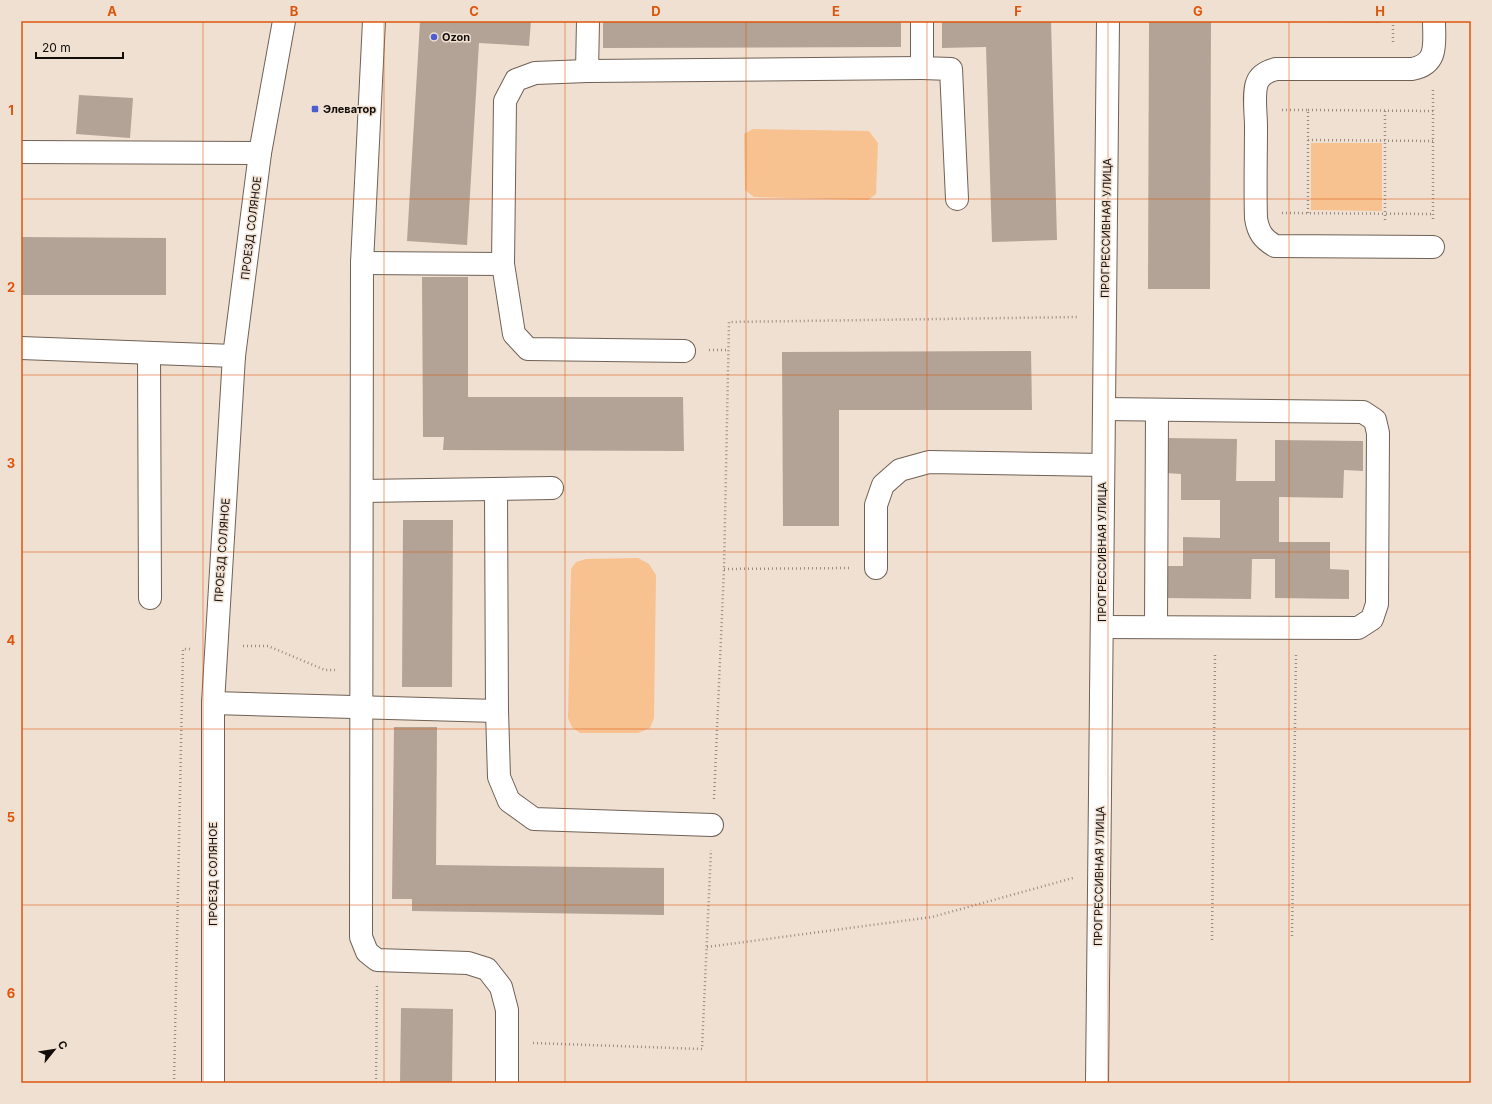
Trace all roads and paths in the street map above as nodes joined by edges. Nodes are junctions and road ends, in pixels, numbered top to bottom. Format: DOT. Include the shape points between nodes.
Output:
graph roads {
  1 [pos="284,21"];
  2 [pos="374,21"];
  3 [pos="588,21"];
  4 [pos="922,21"];
  5 [pos="1108,21"];
  6 [pos="1434,21"];
  7 [pos="1427,64"];
  8 [pos="922,68"];
  9 [pos="587,71"];
  10 [pos="1256,110"];
  11 [pos="1308,110"];
  12 [pos="1385,110"];
  13 [pos="1433,111"];
  14 [pos="1308,140"];
  15 [pos="1385,141"];
  16 [pos="1433,141"];
  17 [pos="21,152"];
  18 [pos="260,153"];
  19 [pos="957,199"];
  20 [pos="1256,213"];
  21 [pos="1308,213"];
  22 [pos="1385,213"];
  23 [pos="1433,214"];
  24 [pos="1385,247"];
  25 [pos="1433,247"];
  26 [pos="362,263"];
  27 [pos="503,264"];
  28 [pos="1105,317"];
  29 [pos="21,348"];
  30 [pos="684,351"];
  31 [pos="149,353"];
  32 [pos="234,356"];
  33 [pos="1104,410"];
  34 [pos="1158,411"];
  35 [pos="1103,465"];
  36 [pos="552,488"];
  37 [pos="496,490"];
  38 [pos="362,491"];
  39 [pos="876,568"];
  40 [pos="724,569"];
  41 [pos="150,598"];
  42 [pos="1102,627"];
  43 [pos="1156,627"];
  44 [pos="1215,627"];
  45 [pos="1296,627"];
  46 [pos="213,703"];
  47 [pos="362,706"];
  48 [pos="497,711"];
  49 [pos="712,825"];
  50 [pos="1099,870"];
  51 [pos="1292,936"];
  52 [pos="1212,940"];
  53 [pos="706,947"];
  54 [pos="377,960"];
  55 [pos="507,1042"];
  56 [pos="213,1083"];
  57 [pos="376,1083"];
  58 [pos="507,1083"];
  59 [pos="1097,1083"];
  1 -- 18 [label="street, ПРОЕЗД СОЛЯНОЕ"];
  2 -- 26 [label="street"];
  3 -- 9 [label="street"];
  4 -- 8 [label="street"];
  5 -- 28 [label="street, ПРОГРЕССИВНАЯ УЛИЦА"];
  6 -- 7 [label="street" via="1434,51"];
  7 -- 10 [label="street" via="1412,69 1268,71 1262,75 1256,88"];
  7 -- 13 [label="path" via="1431,77"];
  8 -- 9 [label="street"];
  8 -- 19 [label="street" via="951,69"];
  9 -- 27 [label="street" via="535,73 516,80 505,101"];
  10 -- 11 [label="path"];
  10 -- 20 [label="street"];
  11 -- 12 [label="path"];
  11 -- 14 [label="path"];
  12 -- 13 [label="path"];
  12 -- 15 [label="path"];
  13 -- 16 [label="path"];
  14 -- 15 [label="path"];
  14 -- 21 [label="path"];
  15 -- 16 [label="path"];
  15 -- 22 [label="path"];
  16 -- 23 [label="path"];
  17 -- 18 [label="street"];
  18 -- 32 [label="street, ПРОЕЗД СОЛЯНОЕ"];
  20 -- 21 [label="path"];
  20 -- 24 [label="street" via="1258,229 1262,236 1275,246"];
  21 -- 22 [label="path"];
  22 -- 23 [label="path"];
  22 -- 24 [label="path"];
  23 -- 25 [label="path"];
  24 -- 25 [label="street"];
  26 -- 27 [label="street"];
  26 -- 38 [label="street"];
  27 -- 30 [label="street" via="514,334 528,349"];
  28 -- 33 [label="street, ПРОГРЕССИВНАЯ УЛИЦА"];
  28 -- 40 [label="path" via="729,322"];
  29 -- 31 [label="street"];
  31 -- 32 [label="street"];
  31 -- 41 [label="street"];
  32 -- 46 [label="street, ПРОЕЗД СОЛЯНОЕ"];
  33 -- 34 [label="street"];
  33 -- 35 [label="street, ПРОГРЕССИВНАЯ УЛИЦА"];
  34 -- 43 [label="street"];
  34 -- 45 [label="street" via="1364,412 1375,420 1378,433 1377,604 1372,619 1358,628"];
  35 -- 39 [label="street" via="929,462 900,470 883,485 876,505"];
  35 -- 42 [label="street, ПРОГРЕССИВНАЯ УЛИЦА"];
  36 -- 37 [label="street"];
  37 -- 38 [label="street"];
  37 -- 48 [label="street"];
  38 -- 47 [label="street"];
  39 -- 40 [label="path"];
  40 -- 49 [label="path"];
  42 -- 43 [label="street"];
  42 -- 50 [label="street, ПРОГРЕССИВНАЯ УЛИЦА"];
  43 -- 44 [label="street"];
  44 -- 45 [label="street"];
  44 -- 52 [label="path"];
  45 -- 51 [label="path"];
  46 -- 47 [label="street"];
  46 -- 56 [label="street, ПРОЕЗД СОЛЯНОЕ"];
  47 -- 48 [label="street"];
  47 -- 54 [label="street" via="361,937 367,952"];
  48 -- 49 [label="street" via="499,777 509,801 534,819"];
  49 -- 53 [label="path"];
  50 -- 53 [label="path" via="932,917"];
  50 -- 59 [label="street, ПРОГРЕССИВНАЯ УЛИЦА"];
  53 -- 55 [label="path" via="702,1049"];
  54 -- 55 [label="street" via="468,963 487,969 501,987 507,1010"];
  54 -- 57 [label="path"];
  55 -- 58 [label="street"];
}
